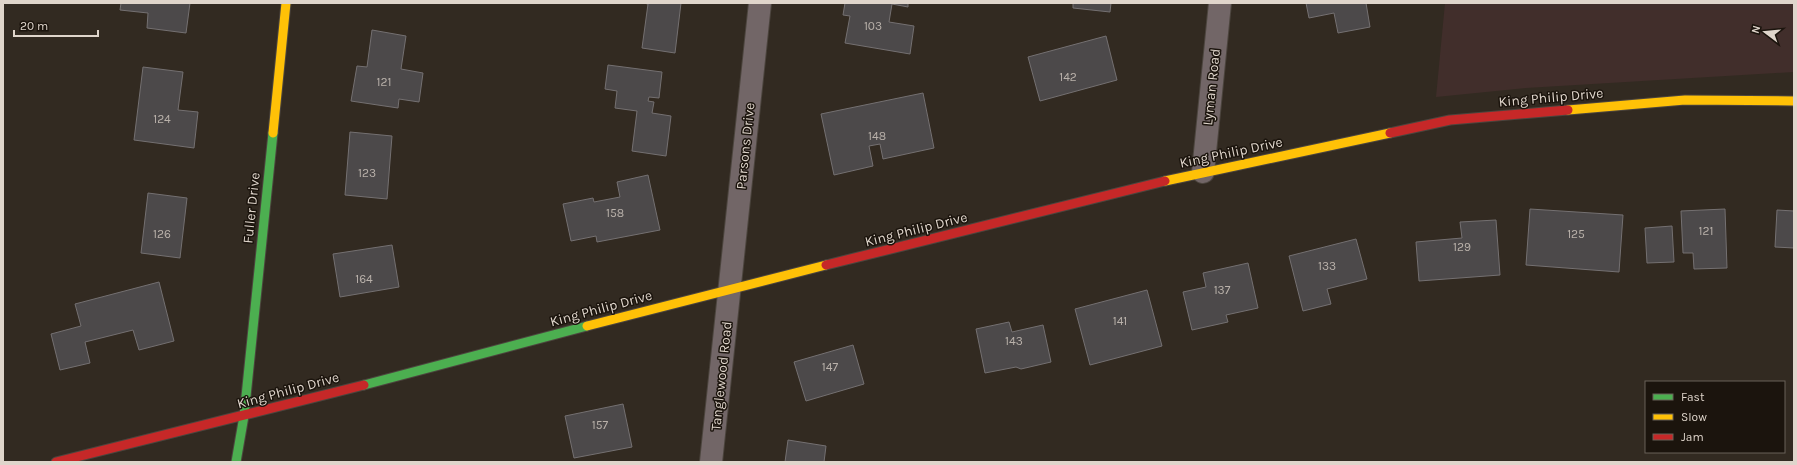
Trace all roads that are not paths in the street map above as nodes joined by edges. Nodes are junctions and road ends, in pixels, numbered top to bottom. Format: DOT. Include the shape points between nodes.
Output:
graph roads {
  1 [pos="286,3"];
  2 [pos="760,3"];
  3 [pos="1220,3"];
  4 [pos="1794,101"];
  5 [pos="1203,172"];
  6 [pos="730,289"];
  7 [pos="244,416"];
  8 [pos="56,462"];
  9 [pos="236,462"];
  10 [pos="711,462"];
  1 -- 7 [label="street, Fuller Drive"];
  2 -- 6 [label="street, Parsons Drive"];
  3 -- 5 [label="street, Lyman Road"];
  4 -- 5 [label="street, King Philip Drive" via="1685,100 1450,120"];
  5 -- 6 [label="street, King Philip Drive"];
  6 -- 7 [label="street, King Philip Drive"];
  6 -- 10 [label="street, Tanglewood Road"];
  7 -- 8 [label="street, King Philip Drive"];
  7 -- 9 [label="street"];
}
